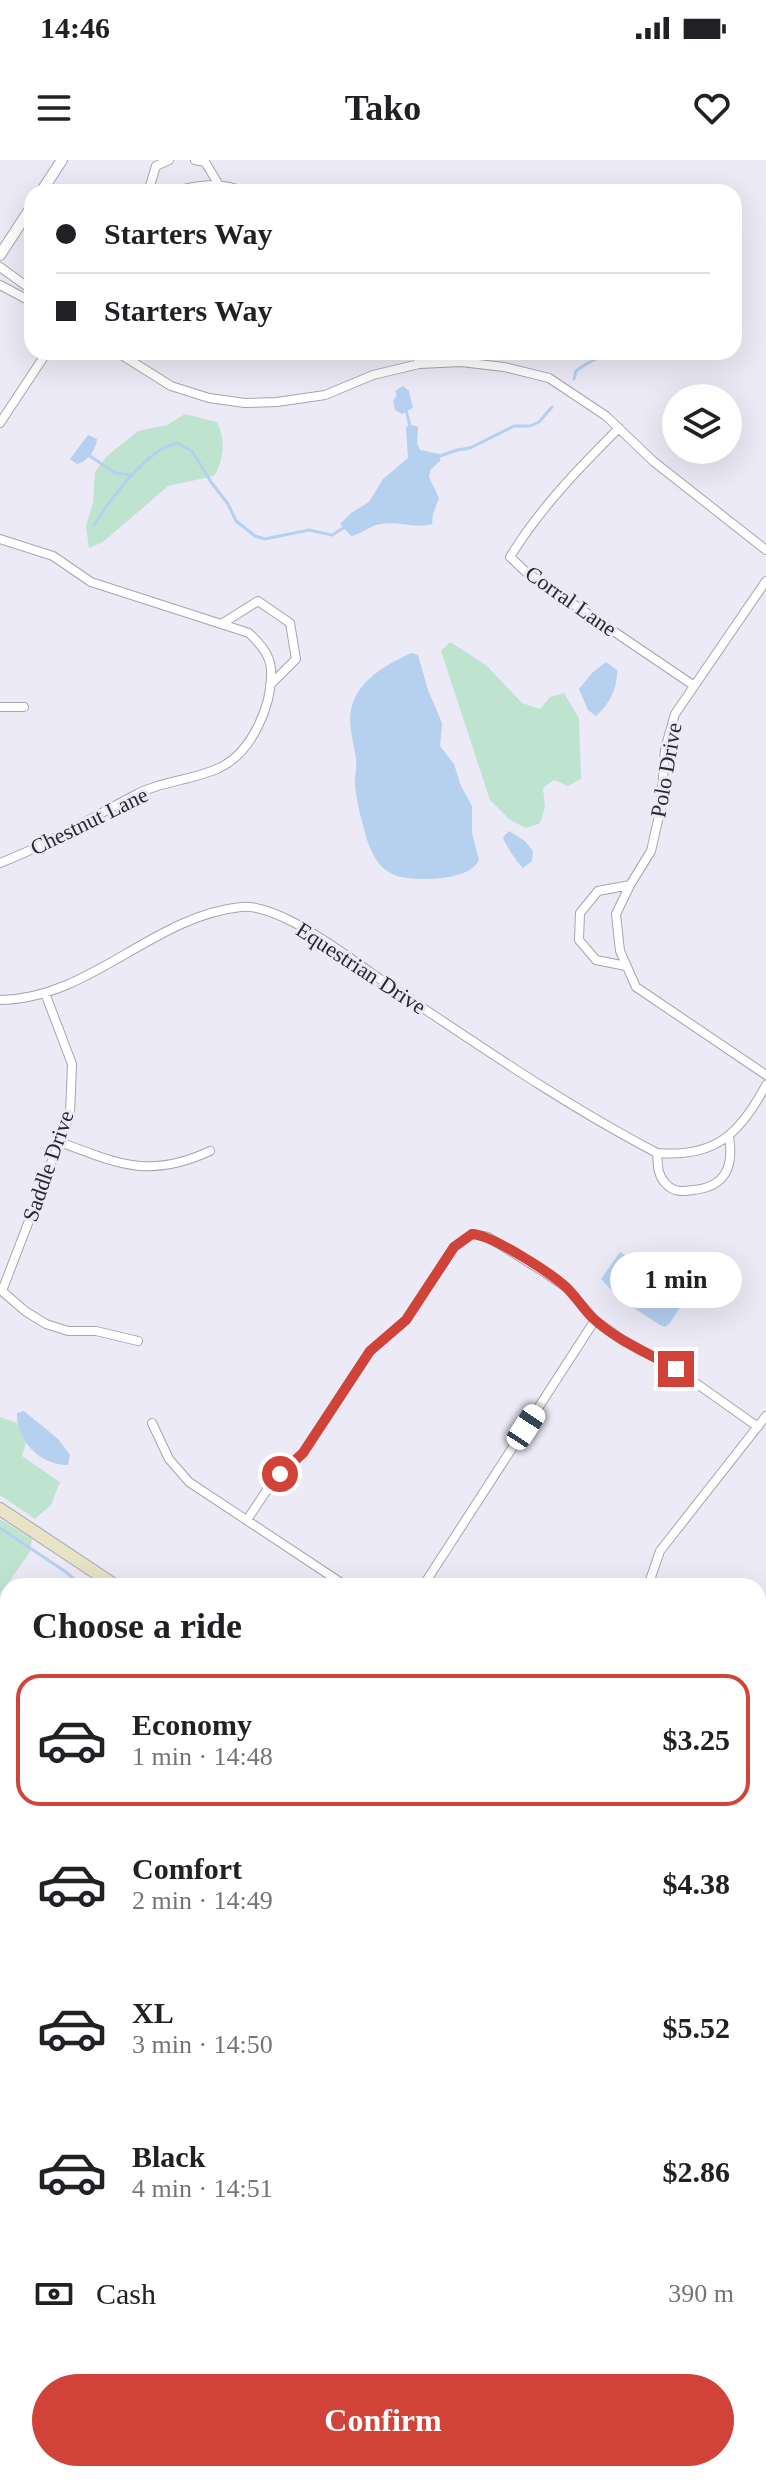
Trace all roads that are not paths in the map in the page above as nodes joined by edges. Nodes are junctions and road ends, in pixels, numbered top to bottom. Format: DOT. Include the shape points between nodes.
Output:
graph roads {
  1 [pos="62,160"];
  2 [pos="169,160"];
  3 [pos="195,160"];
  4 [pos="46,184"];
  5 [pos="148,184"];
  6 [pos="218,184"];
  7 [pos="24,218"];
  8 [pos="0,255"];
  9 [pos="0,267"];
  10 [pos="24,284"];
  11 [pos="0,285"];
  12 [pos="24,298"];
  13 [pos="42,360"];
  14 [pos="130,360"];
  15 [pos="418,360"];
  16 [pos="419,364"];
  17 [pos="0,423"];
  18 [pos="619,428"];
  19 [pos="0,539"];
  20 [pos="766,550"];
  21 [pos="766,581"];
  22 [pos="223,623"];
  23 [pos="270,685"];
  24 [pos="693,685"];
  25 [pos="0,707"];
  26 [pos="24,707"];
  27 [pos="0,863"];
  28 [pos="630,885"];
  29 [pos="626,966"];
  30 [pos="45,993"];
  31 [pos="0,1000"];
  32 [pos="766,1075"];
  33 [pos="766,1085"];
  34 [pos="729,1137"];
  35 [pos="60,1142"];
  36 [pos="210,1151"];
  37 [pos="657,1153"];
  38 [pos="595,1320"];
  39 [pos="138,1341"];
  40 [pos="766,1416"];
  41 [pos="152,1423"];
  42 [pos="758,1427"];
  43 [pos="0,1509"];
  44 [pos="247,1520"];
  45 [pos="104,1578"];
  46 [pos="331,1578"];
  47 [pos="428,1578"];
  48 [pos="651,1578"];
  1 -- 4 [label="street"];
  2 -- 5 [label="street" via="156,166"];
  3 -- 6 [label="street" via="205,162"];
  7 -- 8 [label="street"];
  9 -- 10 [label="street"];
  11 -- 12 [label="street"];
  13 -- 17 [label="street"];
  14 -- 16 [label="street" via="171,386 245,403 325,395"];
  15 -- 16 [label="street"];
  16 -- 18 [label="street" via="461,362 549,378"];
  18 -- 20 [label="street"];
  18 -- 24 [label="street, Corral Lane" via="578,468 510,557"];
  19 -- 22 [label="street, Chestnut Lane" via="53,556 91,582"];
  21 -- 24 [label="street, Polo Drive"];
  22 -- 23 [label="street, Chestnut Lane" via="249,633 263,648 271,667"];
  22 -- 23 [label="street, Chestnut Lane" via="258,601 290,623 296,659"];
  23 -- 27 [label="street, Chestnut Lane" via="262,719 222,767 141,792"];
  24 -- 28 [label="street, Polo Drive" via="675,714 665,749 651,851"];
  25 -- 26 [label="street"];
  28 -- 29 [label="street, Polo Drive" via="616,914"];
  28 -- 29 [label="street" via="598,891 580,913 579,940 596,960"];
  29 -- 32 [label="street, Polo Drive" via="636,987"];
  30 -- 31 [label="street, Equestrian Drive"];
  30 -- 35 [label="street, Saddle Drive" via="72,1064 70,1114"];
  30 -- 37 [label="street, Equestrian Drive" via="194,918 244,906 294,923 490,1053"];
  33 -- 34 [label="street" via="751,1114"];
  34 -- 37 [label="street" via="704,1149"];
  34 -- 37 [label="street" via="732,1155 727,1171 705,1189 679,1192 666,1186"];
  35 -- 36 [label="street" via="118,1164 158,1167"];
  35 -- 39 [label="street, Saddle Drive" via="2,1291 46,1324"];
  38 -- 42 [label="street"];
  38 -- 44 [label="street" via="566,1287 544,1272 488,1237 464,1237 406,1320 370,1351 303,1453 271,1484"];
  38 -- 47 [label="street"];
  40 -- 42 [label="street"];
  41 -- 44 [label="street" via="169,1459 189,1482"];
  42 -- 48 [label="street" via="660,1551"];
  43 -- 45 [label="main road"];
  44 -- 46 [label="street"];
}
